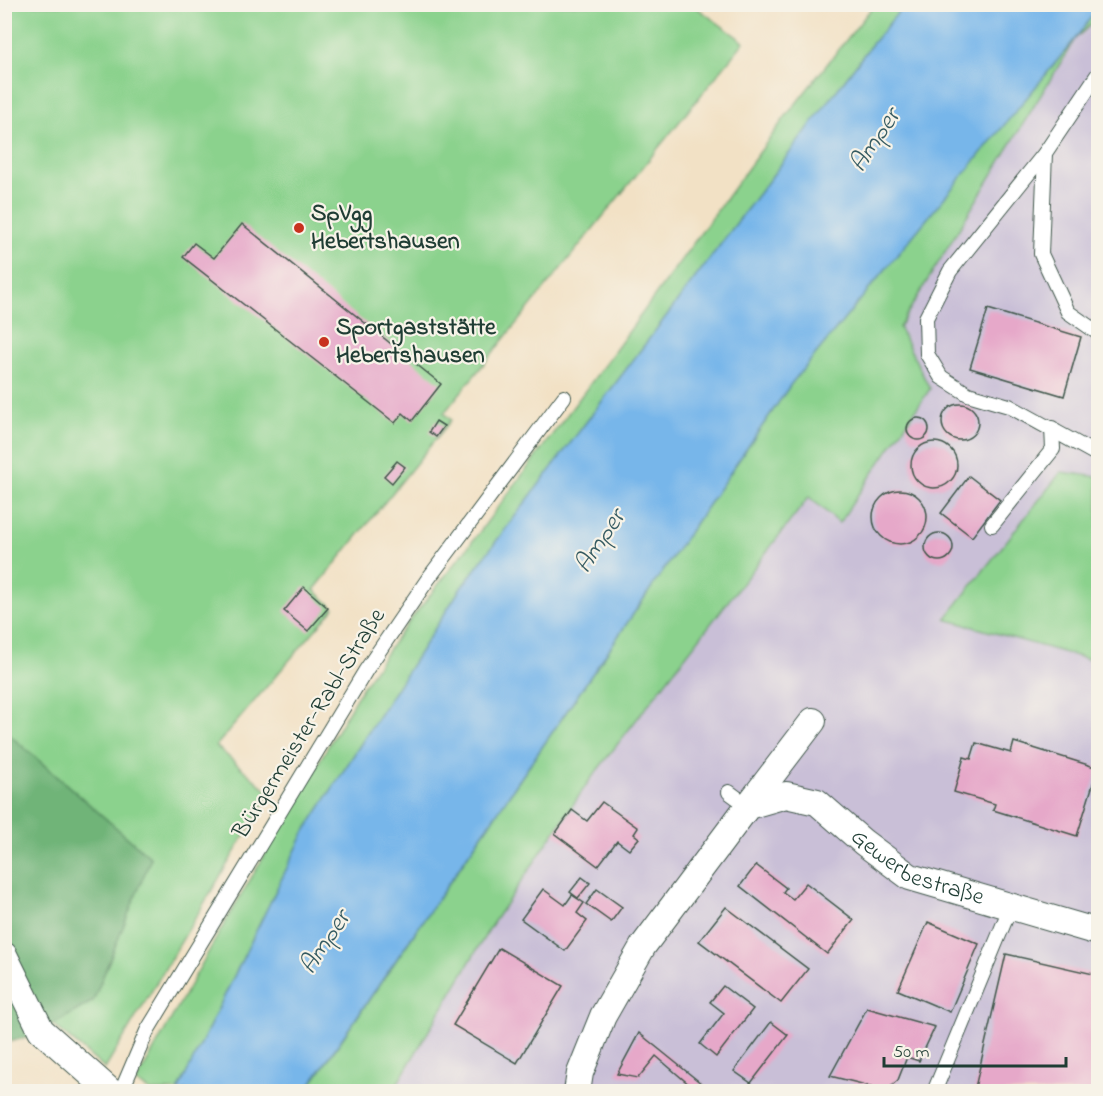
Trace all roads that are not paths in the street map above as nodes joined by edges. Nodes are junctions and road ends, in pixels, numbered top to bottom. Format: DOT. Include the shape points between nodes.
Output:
graph roads {
  1 [pos="1098,74"];
  2 [pos="1045,153"];
  3 [pos="1098,333"];
  4 [pos="564,397"];
  5 [pos="1052,428"];
  6 [pos="1098,455"];
  7 [pos="992,525"];
  8 [pos="813,721"];
  9 [pos="738,799"];
  10 [pos="1011,906"];
  11 [pos="1098,932"];
  12 [pos="4,955"];
  13 [pos="111,1092"];
  14 [pos="121,1092"];
  15 [pos="577,1092"];
  16 [pos="934,1092"];
  1 -- 2 [label="lane"];
  2 -- 3 [label="lane" via="1041,254 1068,312"];
  2 -- 5 [label="lane" via="950,272 926,318 927,354 941,377 968,394 1009,406"];
  4 -- 14 [label="lane, Bürgermeister-Rabl-Straße" via="366,670 147,1031"];
  5 -- 6 [label="lane"];
  5 -- 7 [label="lane" via="1053,449"];
  8 -- 9 [label="street"];
  9 -- 10 [label="street, Gewerbestraße" via="786,795 817,802 910,877"];
  9 -- 15 [label="street" via="643,946 603,1016 580,1073"];
  10 -- 11 [label="street, Gewerbestraße"];
  10 -- 16 [label="lane"];
  12 -- 13 [label="street" via="41,1030"];
}
